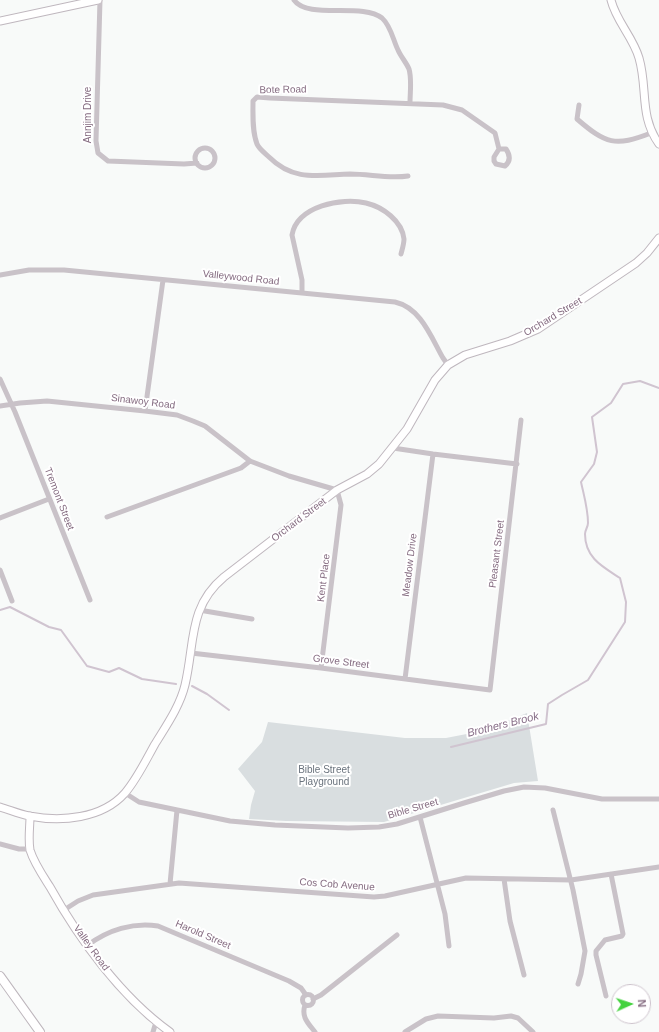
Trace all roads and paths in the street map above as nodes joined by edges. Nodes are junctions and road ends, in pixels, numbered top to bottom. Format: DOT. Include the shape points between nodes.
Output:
graph roads {
  1 [pos="99,0"];
  2 [pos="294,0"];
  3 [pos="611,0"];
  4 [pos="0,21"];
  5 [pos="410,102"];
  6 [pos="579,105"];
  7 [pos="651,133"];
  8 [pos="659,144"];
  9 [pos="499,149"];
  10 [pos="197,163"];
  11 [pos="408,176"];
  12 [pos="659,238"];
  13 [pos="401,254"];
  14 [pos="0,275"];
  15 [pos="163,280"];
  16 [pos="302,293"];
  17 [pos="448,365"];
  18 [pos="0,380"];
  19 [pos="11,404"];
  20 [pos="0,406"];
  21 [pos="145,411"];
  22 [pos="521,420"];
  23 [pos="393,448"];
  24 [pos="433,454"];
  25 [pos="250,461"];
  26 [pos="517,464"];
  27 [pos="337,490"];
  28 [pos="49,499"];
  29 [pos="107,517"];
  30 [pos="0,518"];
  31 [pos="0,570"];
  32 [pos="90,600"];
  33 [pos="12,601"];
  34 [pos="199,610"];
  35 [pos="252,619"];
  36 [pos="191,653"];
  37 [pos="321,668"];
  38 [pos="405,679"];
  39 [pos="490,690"];
  40 [pos="124,793"];
  41 [pos="659,798"];
  42 [pos="0,807"];
  43 [pos="176,810"];
  44 [pos="552,810"];
  45 [pos="30,816"];
  46 [pos="420,817"];
  47 [pos="0,844"];
  48 [pos="30,849"];
  49 [pos="659,867"];
  50 [pos="611,874"];
  51 [pos="504,879"];
  52 [pos="571,880"];
  53 [pos="170,884"];
  54 [pos="437,884"];
  55 [pos="64,910"];
  56 [pos="397,935"];
  57 [pos="88,945"];
  58 [pos="449,946"];
  59 [pos="524,975"];
  60 [pos="0,976"];
  61 [pos="578,984"];
  62 [pos="306,995"];
  63 [pos="606,996"];
  64 [pos="313,999"];
  65 [pos="306,1005"];
  66 [pos="156,1022"];
  67 [pos="40,1032"];
  68 [pos="154,1032"];
  69 [pos="170,1032"];
  70 [pos="315,1032"];
  71 [pos="405,1032"];
  72 [pos="533,1032"];
  1 -- 4 [label="street"];
  1 -- 10 [label="street, Annjim Drive" via="96,141 98,153 108,161"];
  2 -- 5 [label="street" via="303,7 314,10 363,12 381,18 393,36 408,69"];
  3 -- 7 [label="street" via="639,58 645,111"];
  5 -- 9 [label="street, Bote Road" via="443,104 462,110 495,133"];
  5 -- 11 [label="street, Bote Road" via="270,98 257,98 253,101 257,145 271,159 293,173 313,176"];
  6 -- 7 [label="street" via="577,118 604,139 614,142 631,141"];
  7 -- 8 [label="street"];
  12 -- 17 [label="street, Orchard Street" via="636,263 538,329 514,340 465,355"];
  13 -- 16 [label="street" via="404,240 400,227 378,207 354,202 320,206 301,218 293,228"];
  14 -- 15 [label="street, Valleywood Road" via="50,269"];
  15 -- 16 [label="street, Valleywood Road"];
  15 -- 21 [label="street"];
  16 -- 17 [label="street, Valleywood Road" via="387,300 402,304 414,311 421,320"];
  17 -- 23 [label="street, Orchard Street" via="435,380"];
  18 -- 19 [label="street, Tremont Street"];
  19 -- 20 [label="street, Sinawoy Road"];
  19 -- 21 [label="street, Sinawoy Road" via="47,401"];
  19 -- 28 [label="street, Tremont Street"];
  21 -- 25 [label="street, Sinawoy Road" via="172,414 198,423 211,430"];
  22 -- 26 [label="street, Pleasant Street"];
  23 -- 24 [label="street"];
  23 -- 27 [label="street, Orchard Street" via="373,470"];
  24 -- 26 [label="street"];
  24 -- 38 [label="street, Meadow Drive"];
  25 -- 27 [label="street, Sinawoy Road"];
  25 -- 29 [label="street" via="241,468"];
  26 -- 39 [label="street, Pleasant Street"];
  27 -- 34 [label="street, Orchard Street" via="219,582 206,596"];
  27 -- 37 [label="street, Kent Place" via="341,505"];
  28 -- 30 [label="street"];
  28 -- 32 [label="street, Tremont Street"];
  31 -- 33 [label="street"];
  34 -- 35 [label="street"];
  34 -- 36 [label="street, Orchard Street"];
  36 -- 37 [label="street, Grove Street"];
  36 -- 40 [label="street, Orchard Street" via="185,685 178,703 141,769"];
  37 -- 38 [label="street, Grove Street"];
  38 -- 39 [label="street, Grove Street"];
  40 -- 43 [label="street, Bible Street" via="139,802"];
  40 -- 45 [label="street, Orchard Street" via="108,807 90,815 61,818"];
  41 -- 46 [label="street, Bible Street" via="602,799 545,788 524,787"];
  42 -- 45 [label="street, Orchard Street"];
  43 -- 46 [label="street, Bible Street" via="249,823 329,827 385,827"];
  43 -- 53 [label="street"];
  44 -- 52 [label="street"];
  45 -- 48 [label="street, Valley Road"];
  46 -- 54 [label="street"];
  47 -- 48 [label="street"];
  48 -- 55 [label="street, Valley Road"];
  49 -- 50 [label="street, Cos Cob Avenue"];
  50 -- 52 [label="street, Cos Cob Avenue"];
  50 -- 63 [label="street" via="623,934 605,940 596,950"];
  51 -- 52 [label="street, Cos Cob Avenue"];
  51 -- 54 [label="street, Cos Cob Avenue" via="466,878"];
  51 -- 59 [label="street" via="510,922"];
  52 -- 61 [label="street" via="585,951"];
  53 -- 54 [label="street, Cos Cob Avenue" via="215,885 354,897 385,896"];
  53 -- 55 [label="street, Cos Cob Avenue" via="92,896"];
  54 -- 58 [label="street" via="445,914"];
  55 -- 57 [label="street, Valley Road"];
  56 -- 64 [label="street" via="322,995"];
  57 -- 62 [label="street, Harold Street" via="121,928 158,926 288,981 301,988"];
  57 -- 66 [label="street, Valley Road" via="123,990"];
  60 -- 67 [label="main road"];
  62 -- 64 [label="street"];
  62 -- 65 [label="street" via="302,1000"];
  64 -- 65 [label="street" via="310,1005"];
  65 -- 70 [label="street" via="304,1017"];
  66 -- 68 [label="street"];
  66 -- 69 [label="street, Valley Road"];
  71 -- 72 [label="street" via="426,1019 438,1016 511,1016 518,1018"];
}
